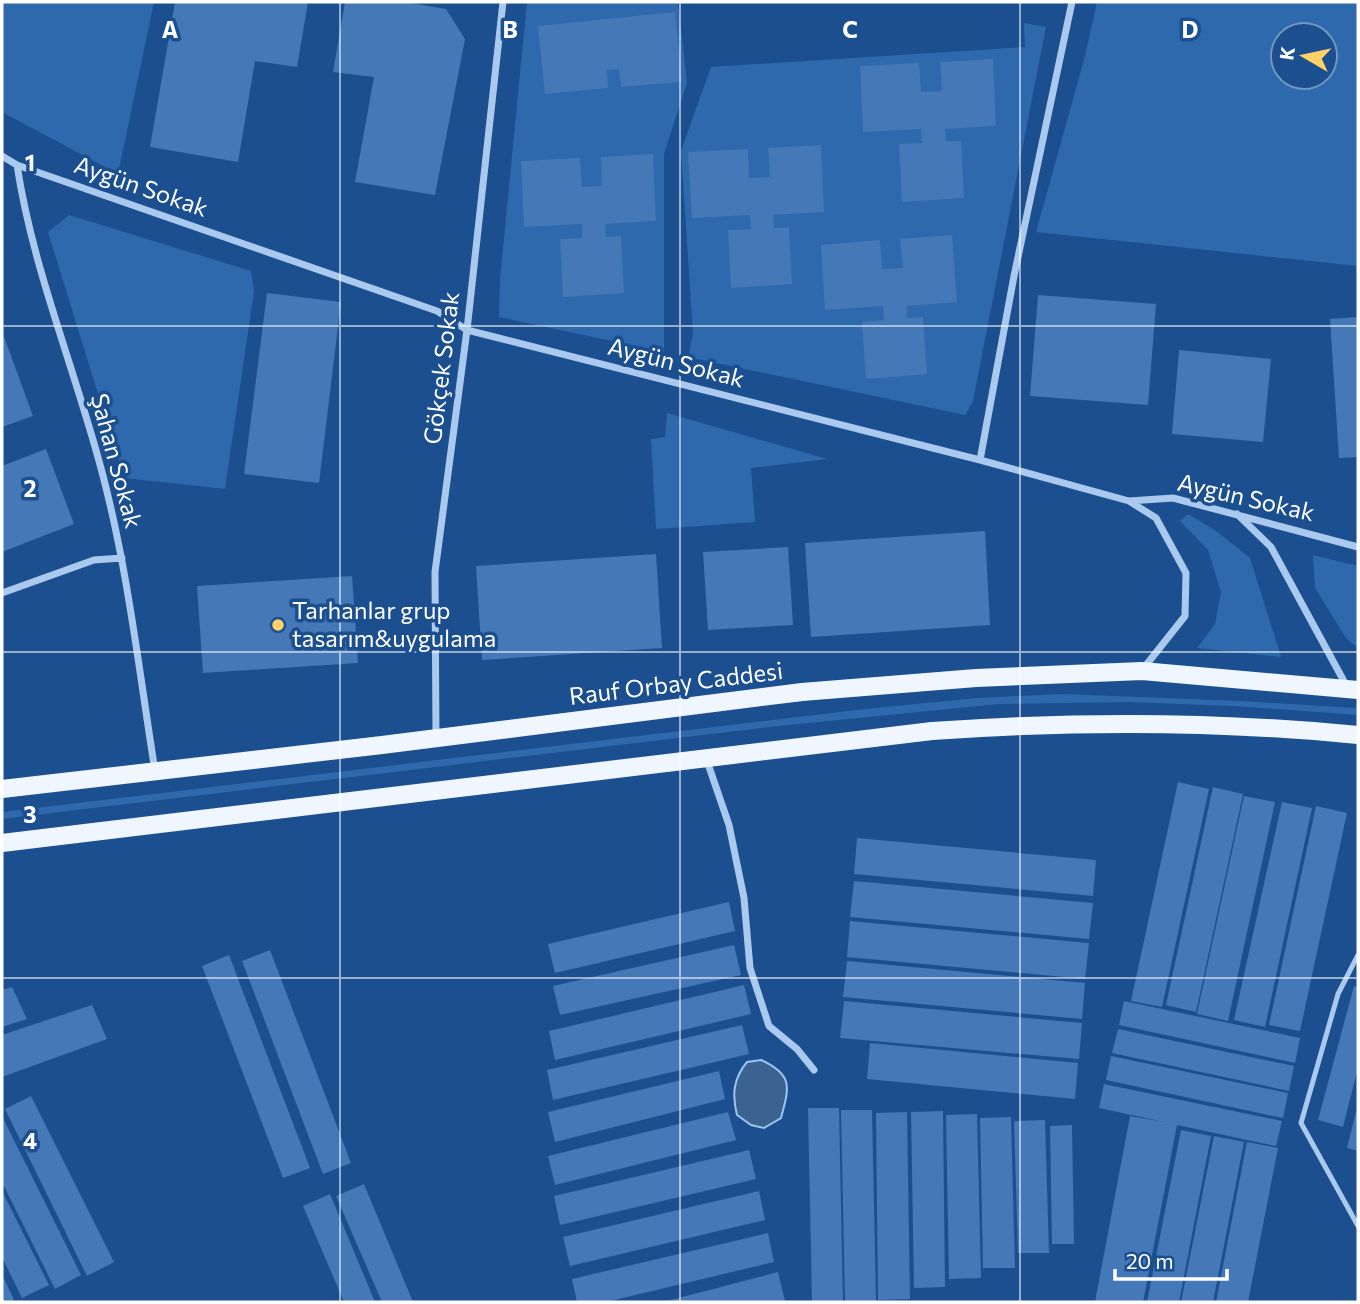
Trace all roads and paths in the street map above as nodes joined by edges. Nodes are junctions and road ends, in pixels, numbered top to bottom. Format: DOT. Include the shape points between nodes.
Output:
graph roads {
  1 [pos="503,2"];
  2 [pos="1072,2"];
  3 [pos="2,156"];
  4 [pos="17,165"];
  5 [pos="467,330"];
  6 [pos="980,460"];
  7 [pos="1129,501"];
  8 [pos="1235,513"];
  9 [pos="1358,547"];
  10 [pos="122,558"];
  11 [pos="2,593"];
  12 [pos="1142,671"];
  13 [pos="1353,689"];
  14 [pos="1358,735"];
  15 [pos="436,739"];
  16 [pos="706,757"];
  17 [pos="155,772"];
  18 [pos="2,789"];
  19 [pos="2,843"];
  20 [pos="1358,955"];
  21 [pos="814,1070"];
  22 [pos="1358,1226"];
  1 -- 5 [label="street, Gökçek Sokak"];
  2 -- 6 [label="street"];
  3 -- 4 [label="street, Aygün Sokak"];
  4 -- 5 [label="street, Aygün Sokak" via="437,310"];
  4 -- 10 [label="street, Şahan Sokak" via="24,214 102,472"];
  5 -- 6 [label="street, Aygün Sokak"];
  5 -- 15 [label="street, Gökçek Sokak" via="435,572"];
  6 -- 7 [label="street, Aygün Sokak"];
  7 -- 8 [label="street, Aygün Sokak" via="1173,498"];
  7 -- 12 [label="street" via="1156,518 1186,573 1185,616"];
  8 -- 9 [label="street, Aygün Sokak"];
  8 -- 13 [label="street" via="1271,547"];
  10 -- 11 [label="street" via="94,560"];
  10 -- 17 [label="street, Şahan Sokak"];
  12 -- 13 [label="main road, Rauf Orbay Caddesi"];
  12 -- 15 [label="main road, Rauf Orbay Caddesi" via="1045,673 802,692"];
  14 -- 16 [label="main road" via="1212,726 1057,724 932,731"];
  15 -- 17 [label="main road, Rauf Orbay Caddesi"];
  16 -- 19 [label="main road"];
  16 -- 21 [label="street" via="729,825 744,898 750,968 769,1026"];
  17 -- 18 [label="main road, Rauf Orbay Caddesi"];
  20 -- 22 [label="lane" via="1338,994 1301,1123"];
}
